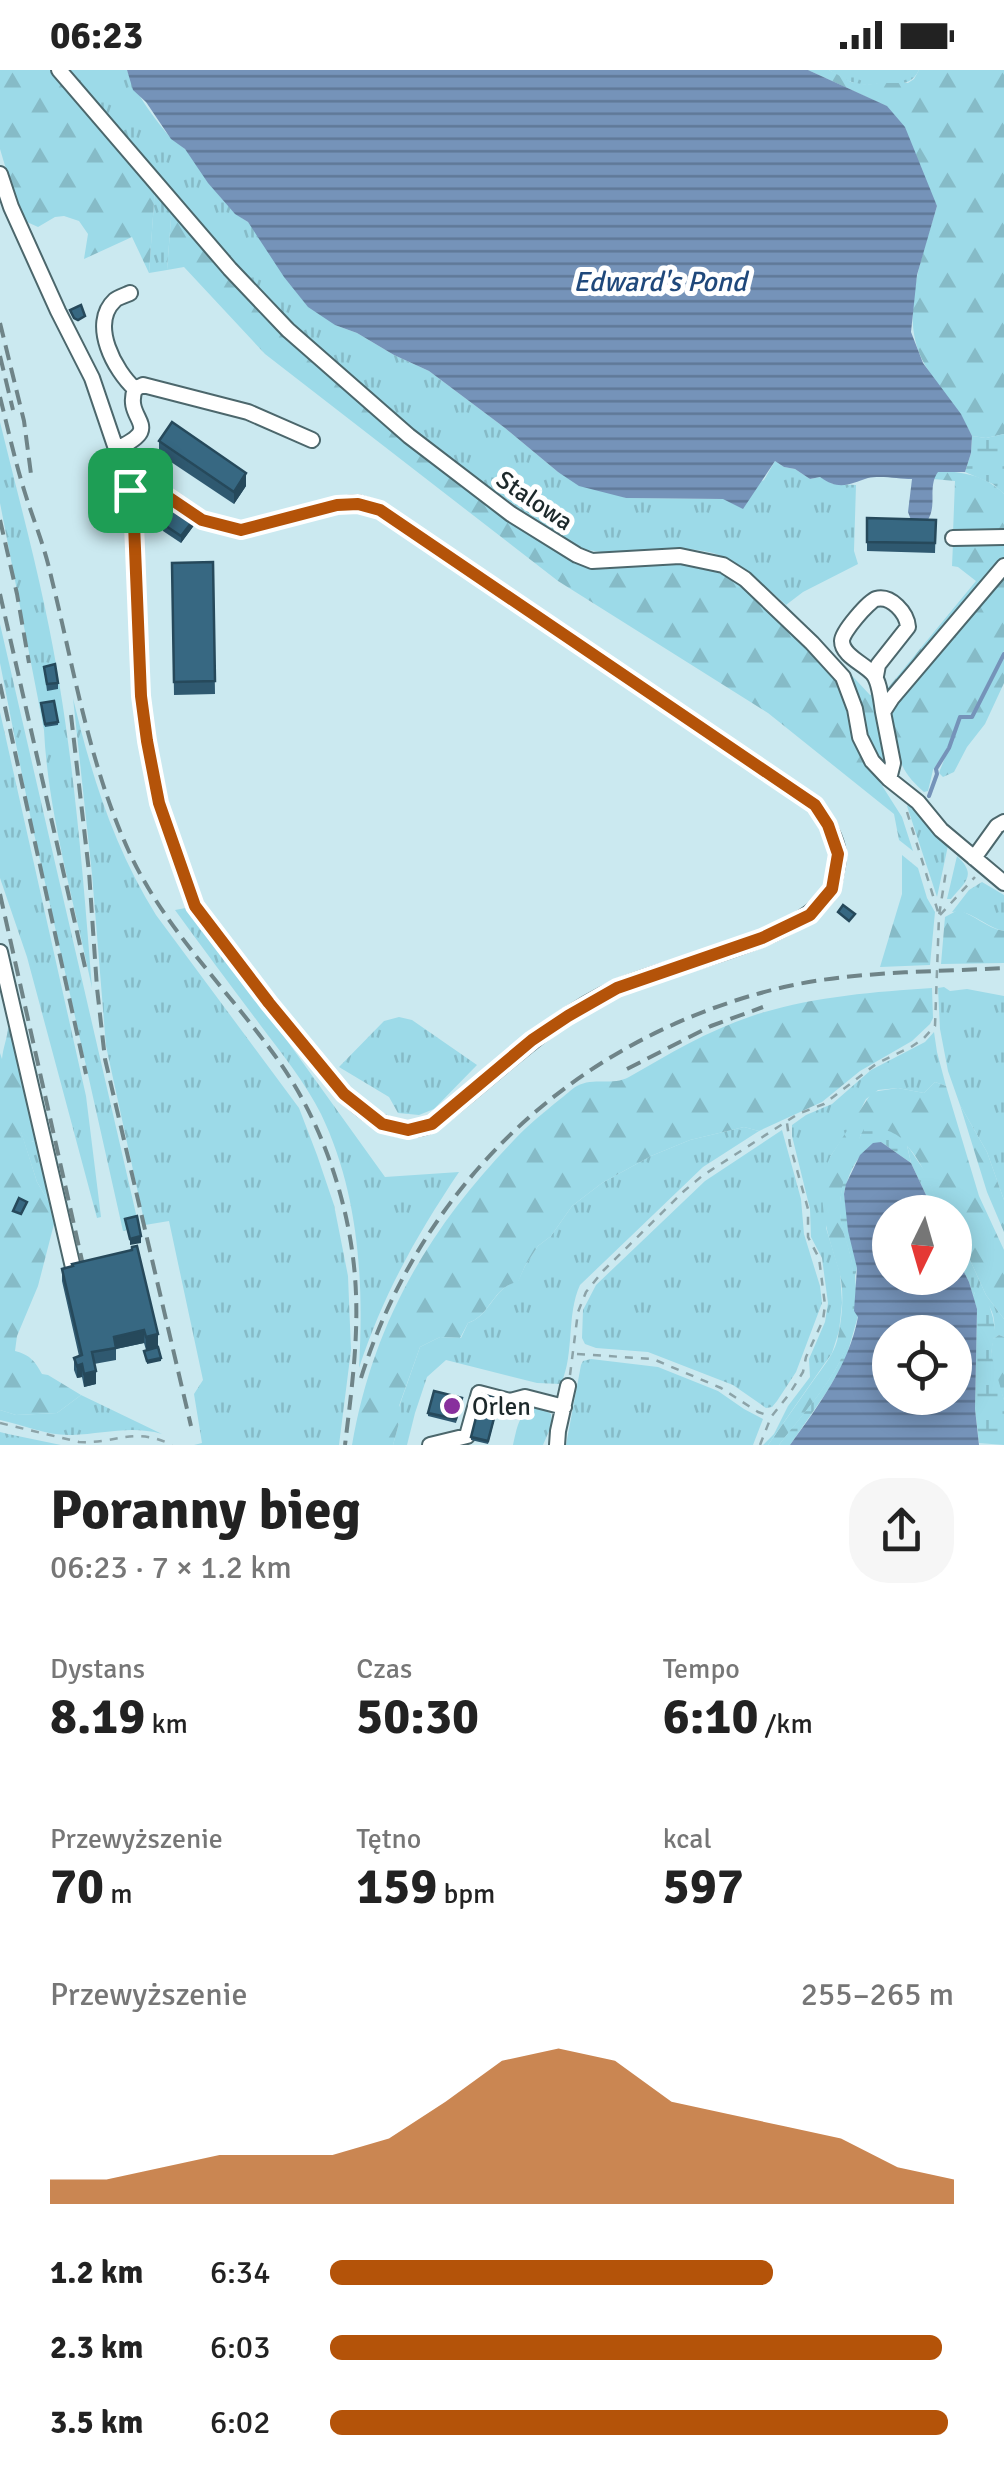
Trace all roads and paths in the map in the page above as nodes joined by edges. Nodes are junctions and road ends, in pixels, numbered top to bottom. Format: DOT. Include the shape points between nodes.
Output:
graph roads {
  1 [pos="59,70"];
  2 [pos="0,174"];
  3 [pos="130,292"];
  4 [pos="135,389"];
  5 [pos="312,440"];
  6 [pos="116,449"];
  7 [pos="130,490"];
  8 [pos="1004,537"];
  9 [pos="953,538"];
  10 [pos="1004,566"];
  11 [pos="876,676"];
  12 [pos="883,712"];
  13 [pos="894,784"];
  14 [pos="1004,822"];
  15 [pos="978,862"];
  16 [pos="946,871"];
  17 [pos="1004,883"];
  18 [pos="939,916"];
  19 [pos="0,952"];
  20 [pos="787,1122"];
  21 [pos="75,1276"];
  22 [pos="574,1354"];
  23 [pos="568,1386"];
  24 [pos="564,1407"];
  25 [pos="771,1416"];
  26 [pos="0,1423"];
  27 [pos="555,1440"];
  28 [pos="172,1445"];
  29 [pos="430,1445"];
  30 [pos="760,1445"];
  1 -- 13 [label="street, Stalowa" via="288,330 511,514 592,561 680,556 723,565 745,579 843,677 860,736"];
  2 -- 6 [label="street" via="92,378"];
  3 -- 4 [label="street" via="114,302 105,330 118,370"];
  4 -- 5 [label="street" via="156,387 248,412"];
  4 -- 6 [label="street" via="141,432"];
  6 -- 7 [label="street"];
  7 -- 7 [label="street" via="147,741 159,803 195,906 344,1094 382,1124 408,1130 432,1124 568,1016 617,988 788,927 810,915 832,889 838,854 815,805 380,510 337,505 241,530 202,520 162,493"];
  8 -- 9 [label="street"];
  10 -- 12 [label="street"];
  11 -- 11 [label="street" via="842,640 870,602 880,599 900,610 908,626"];
  11 -- 12 [label="street"];
  12 -- 13 [label="street"];
  13 -- 15 [label="street, Stalowa"];
  13 -- 18 [label="path"];
  14 -- 15 [label="street"];
  15 -- 17 [label="street, Stalowa"];
  15 -- 18 [label="path" via="971,883"];
  16 -- 18 [label="path"];
  18 -- 20 [label="path" via="935,1026 824,1104"];
  19 -- 21 [label="street"];
  20 -- 22 [label="path" via="702,1176 603,1271 581,1301"];
  20 -- 25 [label="path" via="826,1304 804,1372"];
  22 -- 23 [label="path"];
  22 -- 25 [label="path" via="653,1360"];
  23 -- 24 [label="street"];
  24 -- 27 [label="street"];
  24 -- 29 [label="street" via="478,1394 467,1436"];
  25 -- 30 [label="path"];
  26 -- 28 [label="path" via="79,1442 145,1435"];
}
